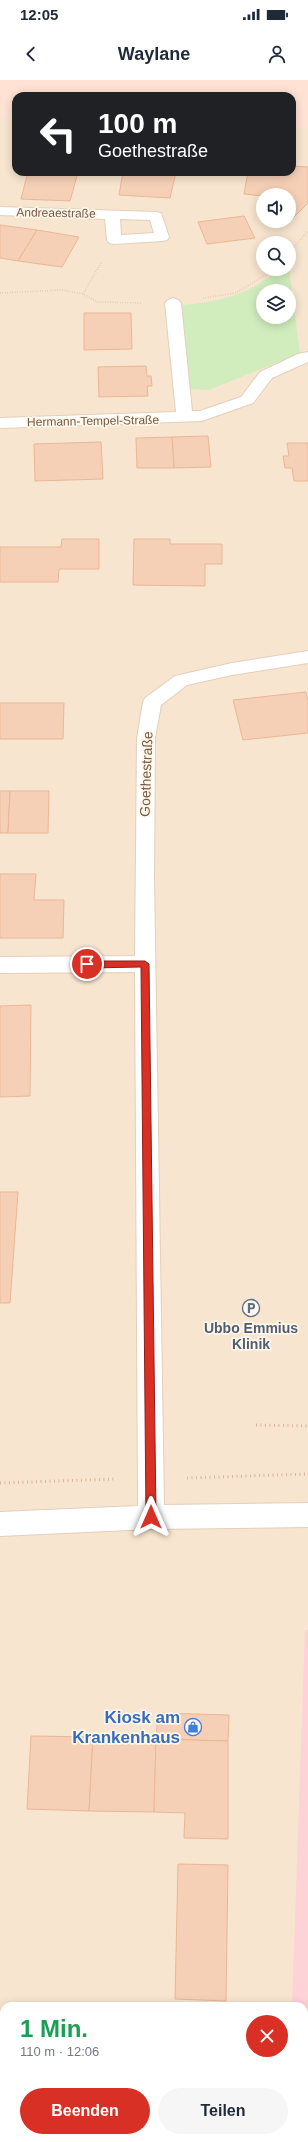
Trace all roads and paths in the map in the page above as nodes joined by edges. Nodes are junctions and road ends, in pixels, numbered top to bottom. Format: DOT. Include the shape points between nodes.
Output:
graph roads {
  1 [pos="0,211"];
  2 [pos="112,214"];
  3 [pos="308,232"];
  4 [pos="114,240"];
  5 [pos="296,245"];
  6 [pos="264,276"];
  7 [pos="0,293"];
  8 [pos="83,294"];
  9 [pos="173,303"];
  10 [pos="308,357"];
  11 [pos="185,418"];
  12 [pos="0,423"];
  13 [pos="308,658"];
  14 [pos="145,964"];
  15 [pos="0,966"];
  16 [pos="256,1425"];
  17 [pos="308,1426"];
  18 [pos="308,1515"];
  19 [pos="151,1517"];
  20 [pos="0,1524"];
  1 -- 2 [label="street, Andreaestraße"];
  2 -- 4 [label="street, Andreaestraße"];
  2 -- 4 [label="street, Andreaestraße" via="156,216 162,237"];
  3 -- 5 [label="path"];
  4 -- 8 [label="path"];
  6 -- 9 [label="path" via="236,293"];
  7 -- 8 [label="path" via="62,290"];
  8 -- 9 [label="path" via="98,302"];
  9 -- 11 [label="street"];
  10 -- 11 [label="street, Hermann-Tempel-Straße" via="266,375 247,400 202,416"];
  11 -- 12 [label="street, Hermann-Tempel-Straße"];
  13 -- 14 [label="street, Goethestraße" via="232,669 181,680 152,702 146,738"];
  14 -- 15 [label="street"];
  14 -- 19 [label="street, Goethestraße"];
  16 -- 17 [label="path"];
  18 -- 19 [label="street"];
  19 -- 20 [label="street"];
}
